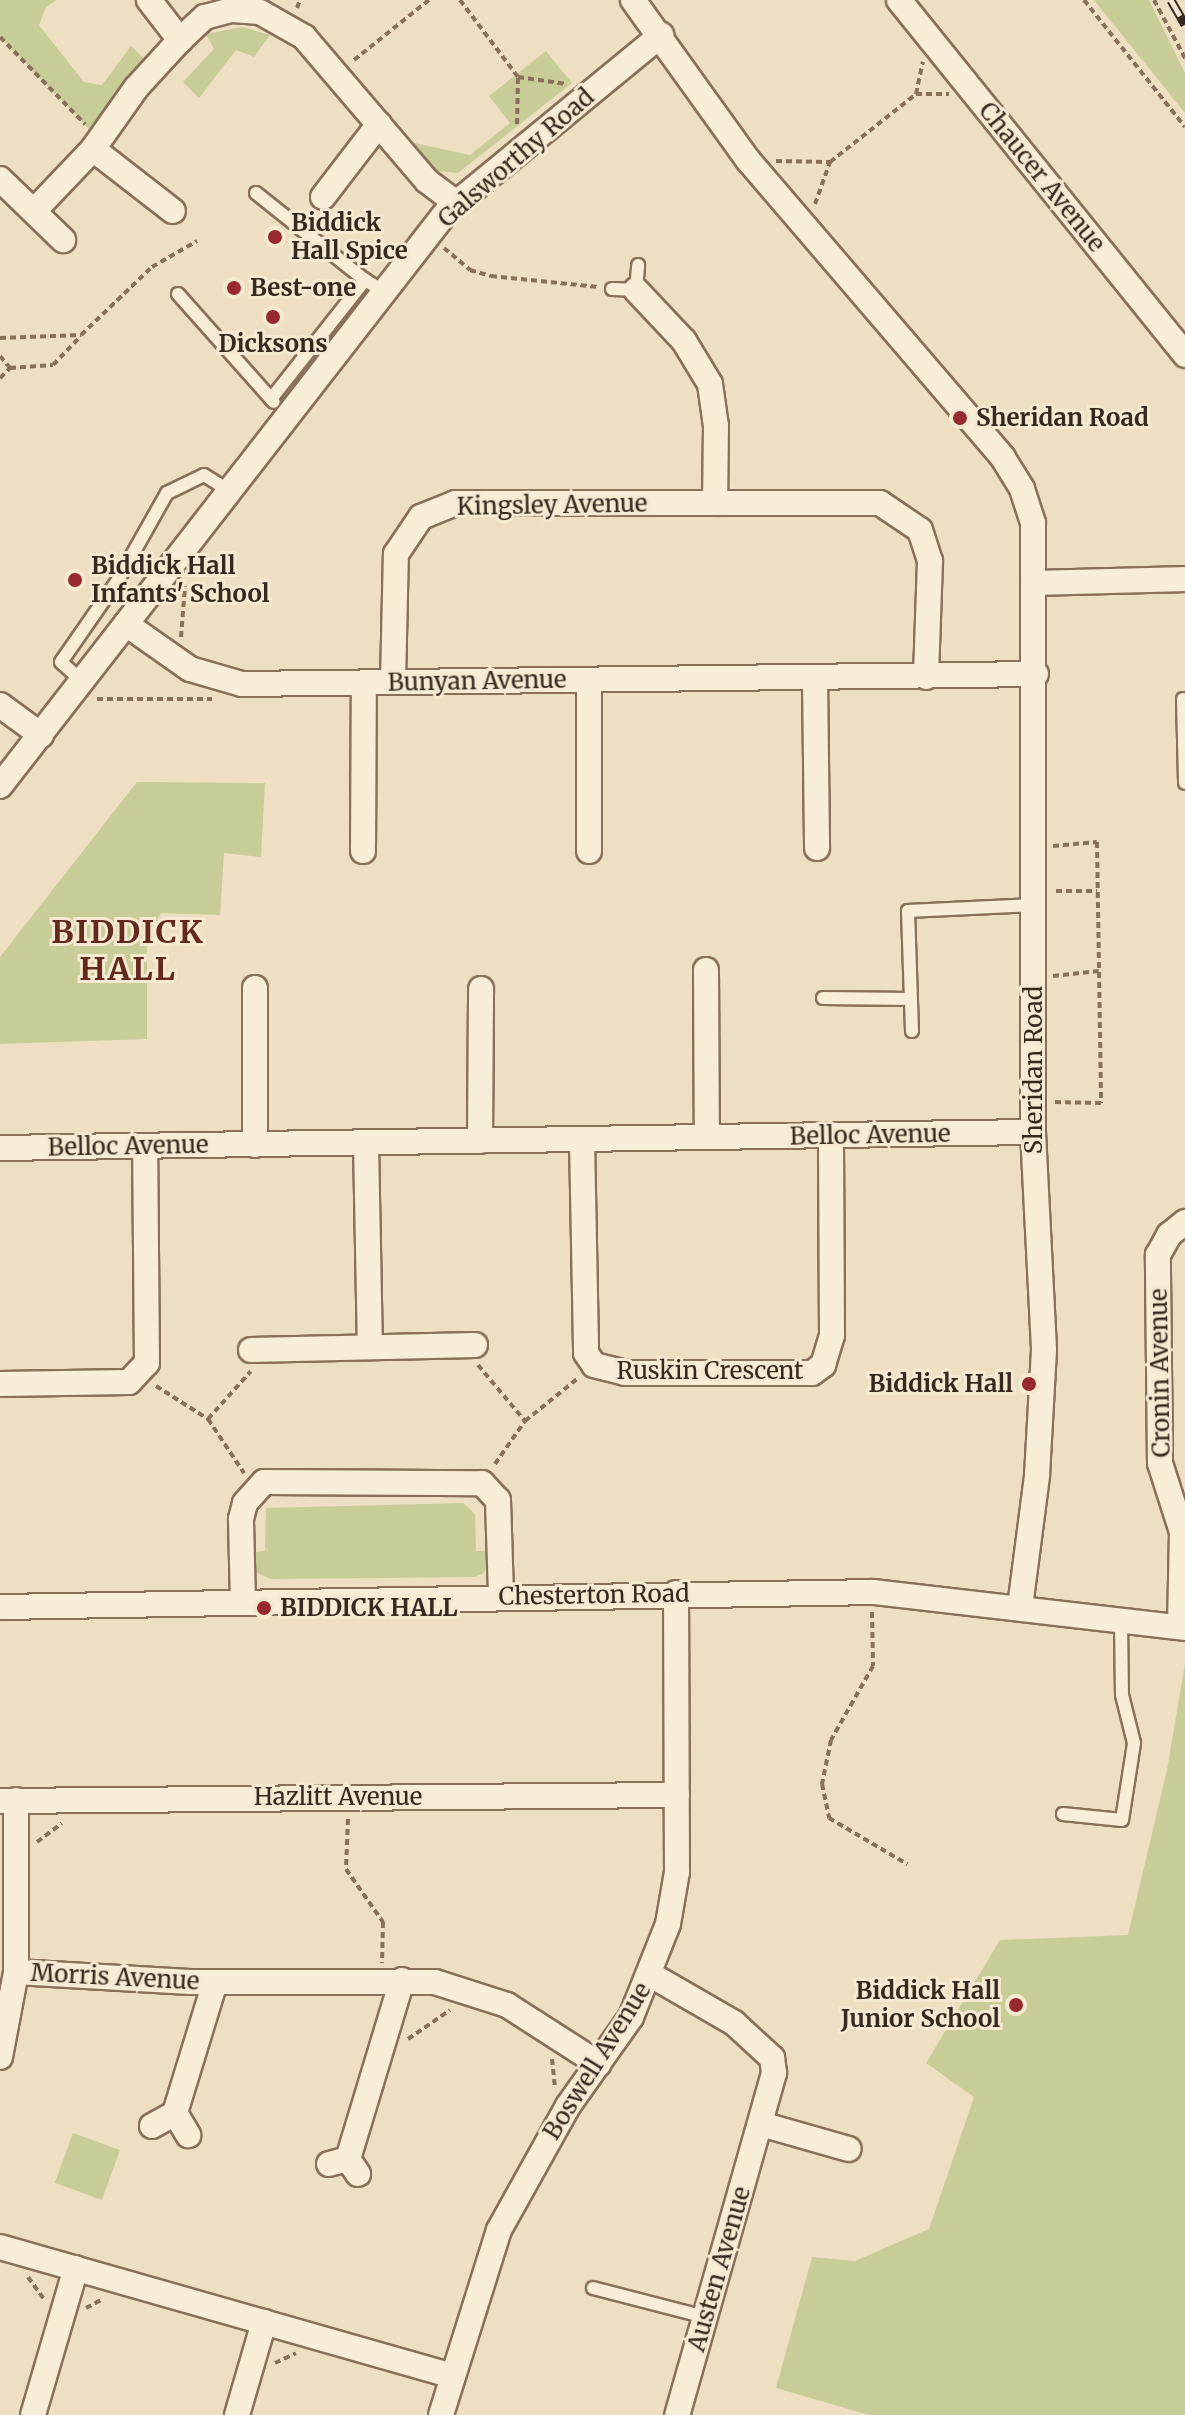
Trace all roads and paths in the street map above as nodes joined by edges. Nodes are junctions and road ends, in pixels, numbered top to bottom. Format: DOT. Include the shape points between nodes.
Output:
graph roads {
  1 [pos="149,0"];
  2 [pos="429,0"];
  3 [pos="460,0"];
  4 [pos="633,0"];
  5 [pos="899,0"];
  6 [pos="1084,0"];
  7 [pos="1154,0"];
  8 [pos="661,35"];
  9 [pos="0,37"];
  10 [pos="180,40"];
  11 [pos="1185,58"];
  12 [pos="336,74"];
  13 [pos="518,77"];
  14 [pos="596,89"];
  15 [pos="975,94"];
  16 [pos="379,124"];
  17 [pos="1185,127"];
  18 [pos="96,145"];
  19 [pos="517,152"];
  20 [pos="748,160"];
  21 [pos="830,162"];
  22 [pos="0,179"];
  23 [pos="256,193"];
  24 [pos="323,197"];
  25 [pos="456,203"];
  26 [pos="34,211"];
  27 [pos="173,211"];
  28 [pos="807,229"];
  29 [pos="429,234"];
  30 [pos="63,240"];
  31 [pos="197,241"];
  32 [pos="638,265"];
  33 [pos="375,286"];
  34 [pos="624,289"];
  35 [pos="178,294"];
  36 [pos="81,335"];
  37 [pos="0,338"];
  38 [pos="1185,355"];
  39 [pos="0,356"];
  40 [pos="10,368"];
  41 [pos="0,378"];
  42 [pos="279,408"];
  43 [pos="230,491"];
  44 [pos="715,503"];
  45 [pos="189,544"];
  46 [pos="1185,579"];
  47 [pos="1036,583"];
  48 [pos="126,624"];
  49 [pos="179,662"];
  50 [pos="1036,674"];
  51 [pos="926,677"];
  52 [pos="815,678"];
  53 [pos="589,680"];
  54 [pos="224,681"];
  55 [pos="393,682"];
  56 [pos="364,683"];
  57 [pos="75,690"];
  58 [pos="1183,699"];
  59 [pos="0,705"];
  60 [pos="41,735"];
  61 [pos="1185,783"];
  62 [pos="0,786"];
  63 [pos="1035,847"];
  64 [pos="817,848"];
  65 [pos="363,851"];
  66 [pos="589,851"];
  67 [pos="1097,891"];
  68 [pos="1034,898"];
  69 [pos="706,970"];
  70 [pos="1099,971"];
  71 [pos="1034,977"];
  72 [pos="255,988"];
  73 [pos="481,989"];
  74 [pos="823,998"];
  75 [pos="911,999"];
  76 [pos="912,1031"];
  77 [pos="1033,1102"];
  78 [pos="1033,1132"];
  79 [pos="831,1135"];
  80 [pos="707,1137"];
  81 [pos="582,1139"];
  82 [pos="480,1141"];
  83 [pos="366,1143"];
  84 [pos="255,1145"];
  85 [pos="145,1146"];
  86 [pos="0,1148"];
  87 [pos="1185,1222"];
  88 [pos="475,1345"];
  89 [pos="370,1347"];
  90 [pos="251,1350"];
  91 [pos="594,1365"];
  92 [pos="140,1375"];
  93 [pos="0,1384"];
  94 [pos="208,1419"];
  95 [pos="525,1421"];
  96 [pos="482,1483"];
  97 [pos="254,1489"];
  98 [pos="1178,1504"];
  99 [pos="874,1592"];
  100 [pos="676,1593"];
  101 [pos="501,1597"];
  102 [pos="243,1603"];
  103 [pos="0,1607"];
  104 [pos="1020,1607"];
  105 [pos="1121,1621"];
  106 [pos="1183,1628"];
  107 [pos="677,1795"];
  108 [pos="348,1797"];
  109 [pos="94,1799"];
  110 [pos="8,1800"];
  111 [pos="1063,1814"];
  112 [pos="16,1858"];
  113 [pos="907,1864"];
  114 [pos="16,1972"];
  115 [pos="651,1975"];
  116 [pos="392,1980"];
  117 [pos="215,1982"];
  118 [pos="475,1993"];
  119 [pos="6,1998"];
  120 [pos="550,2033"];
  121 [pos="0,2057"];
  122 [pos="378,2059"];
  123 [pos="599,2064"];
  124 [pos="175,2113"];
  125 [pos="558,2122"];
  126 [pos="761,2124"];
  127 [pos="152,2126"];
  128 [pos="188,2135"];
  129 [pos="849,2149"];
  130 [pos="345,2166"];
  131 [pos="0,2247"];
  132 [pos="76,2268"];
  133 [pos="593,2288"];
  134 [pos="705,2317"];
  135 [pos="264,2322"];
  136 [pos="452,2376"];
  137 [pos="33,2415"];
  138 [pos="237,2415"];
  139 [pos="441,2415"];
  140 [pos="677,2415"];
  1 -- 10 [label="street"];
  2 -- 12 [label="path"];
  3 -- 13 [label="path"];
  4 -- 8 [label="street, Sheridan Road"];
  5 -- 15 [label="street, Chaucer Avenue"];
  6 -- 17 [label="path"];
  7 -- 11 [label="path"];
  8 -- 14 [label="street, Galsworthy Road"];
  8 -- 20 [label="street, Sheridan Road"];
  9 -- 18 [label="path"];
  10 -- 12 [label="street" via="205,17 232,10 260,12 304,37"];
  10 -- 18 [label="street" via="136,88"];
  12 -- 16 [label="street"];
  13 -- 14 [label="path"];
  13 -- 19 [label="path"];
  14 -- 19 [label="street, Galsworthy Road"];
  15 -- 21 [label="path" via="916,94"];
  15 -- 38 [label="street, Chaucer Avenue"];
  16 -- 24 [label="street"];
  16 -- 25 [label="street" via="427,181"];
  18 -- 26 [label="street"];
  18 -- 27 [label="street"];
  19 -- 25 [label="street, Galsworthy Road"];
  20 -- 21 [label="path"];
  20 -- 28 [label="street, Sheridan Road"];
  21 -- 28 [label="path"];
  22 -- 26 [label="street"];
  23 -- 33 [label="lane"];
  25 -- 29 [label="street, Galsworthy Road"];
  26 -- 30 [label="street"];
  28 -- 47 [label="street, Sheridan Road" via="1003,458 1022,489 1033,523"];
  29 -- 33 [label="street, Galsworthy Road"];
  29 -- 34 [label="path" via="470,270"];
  31 -- 36 [label="path" via="152,267"];
  32 -- 34 [label="lane"];
  33 -- 42 [label="street, Galsworthy Road"];
  34 -- 44 [label="street" via="684,341 710,384 716,426"];
  35 -- 42 [label="lane"];
  36 -- 37 [label="path"];
  36 -- 40 [label="path" via="53,365"];
  39 -- 40 [label="path"];
  40 -- 41 [label="path"];
  42 -- 43 [label="street, Galsworthy Road"];
  43 -- 45 [label="street, Galsworthy Road"];
  43 -- 57 [label="lane" via="204,475 167,493 118,580 61,662"];
  44 -- 51 [label="street, Kingsley Avenue" via="880,503 903,515 920,530 930,561"];
  44 -- 55 [label="street, Kingsley Avenue" via="455,503 421,517 396,554"];
  45 -- 48 [label="street, Galsworthy Road"];
  45 -- 49 [label="path"];
  46 -- 47 [label="street"];
  47 -- 50 [label="street, Sheridan Road"];
  48 -- 49 [label="street, Bunyan Avenue"];
  48 -- 57 [label="street, Galsworthy Road"];
  49 -- 54 [label="street, Bunyan Avenue"];
  50 -- 51 [label="street, Bunyan Avenue"];
  50 -- 63 [label="street, Sheridan Road"];
  51 -- 52 [label="street, Bunyan Avenue"];
  52 -- 53 [label="street, Bunyan Avenue"];
  52 -- 64 [label="street"];
  53 -- 55 [label="street, Bunyan Avenue"];
  53 -- 66 [label="street, Bunyan Avenue"];
  54 -- 56 [label="street, Bunyan Avenue"];
  54 -- 57 [label="path" via="211,700"];
  55 -- 56 [label="street, Bunyan Avenue"];
  56 -- 65 [label="street, Bunyan Avenue"];
  57 -- 60 [label="street, Galsworthy Road"];
  58 -- 61 [label="lane"];
  59 -- 60 [label="street"];
  60 -- 62 [label="street, Galsworthy Road"];
  63 -- 67 [label="path" via="1097,842"];
  63 -- 68 [label="street, Sheridan Road"];
  67 -- 68 [label="path"];
  67 -- 70 [label="path"];
  68 -- 71 [label="street, Sheridan Road"];
  68 -- 75 [label="lane" via="908,911"];
  69 -- 80 [label="street"];
  70 -- 71 [label="path"];
  70 -- 77 [label="path" via="1101,1103"];
  71 -- 77 [label="street, Sheridan Road"];
  72 -- 84 [label="street"];
  73 -- 82 [label="street"];
  74 -- 75 [label="lane"];
  75 -- 76 [label="lane"];
  77 -- 78 [label="street, Sheridan Road"];
  78 -- 79 [label="street, Belloc Avenue"];
  78 -- 104 [label="street, Sheridan Road" via="1044,1350 1037,1476"];
  79 -- 80 [label="street, Belloc Avenue"];
  79 -- 91 [label="street, Ruskin Crescent" via="832,1335 823,1365 812,1373 609,1372"];
  80 -- 81 [label="street, Belloc Avenue"];
  81 -- 82 [label="street, Belloc Avenue"];
  81 -- 91 [label="street, Ruskin Crescent" via="586,1353"];
  82 -- 83 [label="street, Belloc Avenue"];
  83 -- 84 [label="street, Belloc Avenue"];
  83 -- 89 [label="street"];
  84 -- 85 [label="street, Belloc Avenue"];
  85 -- 86 [label="street, Belloc Avenue"];
  85 -- 92 [label="street" via="150,1351"];
  87 -- 98 [label="street, Cronin Avenue" via="1158,1255 1160,1463"];
  88 -- 89 [label="street"];
  88 -- 95 [label="path" via="479,1371"];
  89 -- 90 [label="street"];
  90 -- 94 [label="path" via="251,1374"];
  91 -- 95 [label="path"];
  92 -- 93 [label="street" via="129,1382"];
  92 -- 94 [label="path"];
  94 -- 97 [label="path"];
  95 -- 96 [label="path"];
  96 -- 97 [label="street" via="264,1482"];
  96 -- 101 [label="street" via="498,1500"];
  97 -- 102 [label="street" via="241,1519"];
  98 -- 106 [label="street, Cronin Avenue"];
  99 -- 100 [label="street, Chesterton Road"];
  99 -- 104 [label="street, Chesterton Road"];
  99 -- 113 [label="path" via="873,1666 831,1740 822,1784 829,1818"];
  100 -- 101 [label="street, Chesterton Road"];
  100 -- 107 [label="street, Boswell Avenue"];
  101 -- 102 [label="street, Chesterton Road"];
  102 -- 103 [label="street, Chesterton Road"];
  104 -- 105 [label="street, Chesterton Road"];
  105 -- 106 [label="street, Chesterton Road"];
  105 -- 111 [label="lane" via="1122,1695 1134,1743 1122,1820"];
  107 -- 108 [label="street, Hazlitt Avenue"];
  107 -- 115 [label="street, Boswell Avenue" via="677,1872"];
  108 -- 109 [label="street, Hazlitt Avenue"];
  108 -- 116 [label="path" via="346,1869 383,1922"];
  109 -- 110 [label="street, Hazlitt Avenue"];
  109 -- 112 [label="path"];
  110 -- 112 [label="street"];
  112 -- 114 [label="street"];
  114 -- 117 [label="street, Morris Avenue"];
  114 -- 119 [label="street"];
  115 -- 123 [label="street, Boswell Avenue"];
  115 -- 126 [label="street, Austen Avenue" via="723,2015 772,2058 774,2073"];
  116 -- 117 [label="street, Morris Avenue"];
  116 -- 118 [label="street, Morris Avenue"];
  116 -- 122 [label="street"];
  117 -- 124 [label="street, Morris Avenue"];
  118 -- 120 [label="street, Morris Avenue"];
  118 -- 122 [label="path"];
  119 -- 121 [label="street"];
  120 -- 123 [label="street, Morris Avenue"];
  120 -- 125 [label="path"];
  122 -- 130 [label="street"];
  123 -- 125 [label="street, Boswell Avenue"];
  124 -- 127 [label="street"];
  124 -- 128 [label="street"];
  125 -- 136 [label="street, Boswell Avenue" via="499,2230"];
  126 -- 129 [label="street"];
  126 -- 134 [label="street, Austen Avenue"];
  131 -- 132 [label="street"];
  132 -- 135 [label="street"];
  132 -- 137 [label="street"];
  133 -- 134 [label="lane"];
  134 -- 140 [label="street, Austen Avenue"];
  135 -- 136 [label="street"];
  135 -- 138 [label="street"];
  136 -- 139 [label="street, Boswell Avenue"];
}
